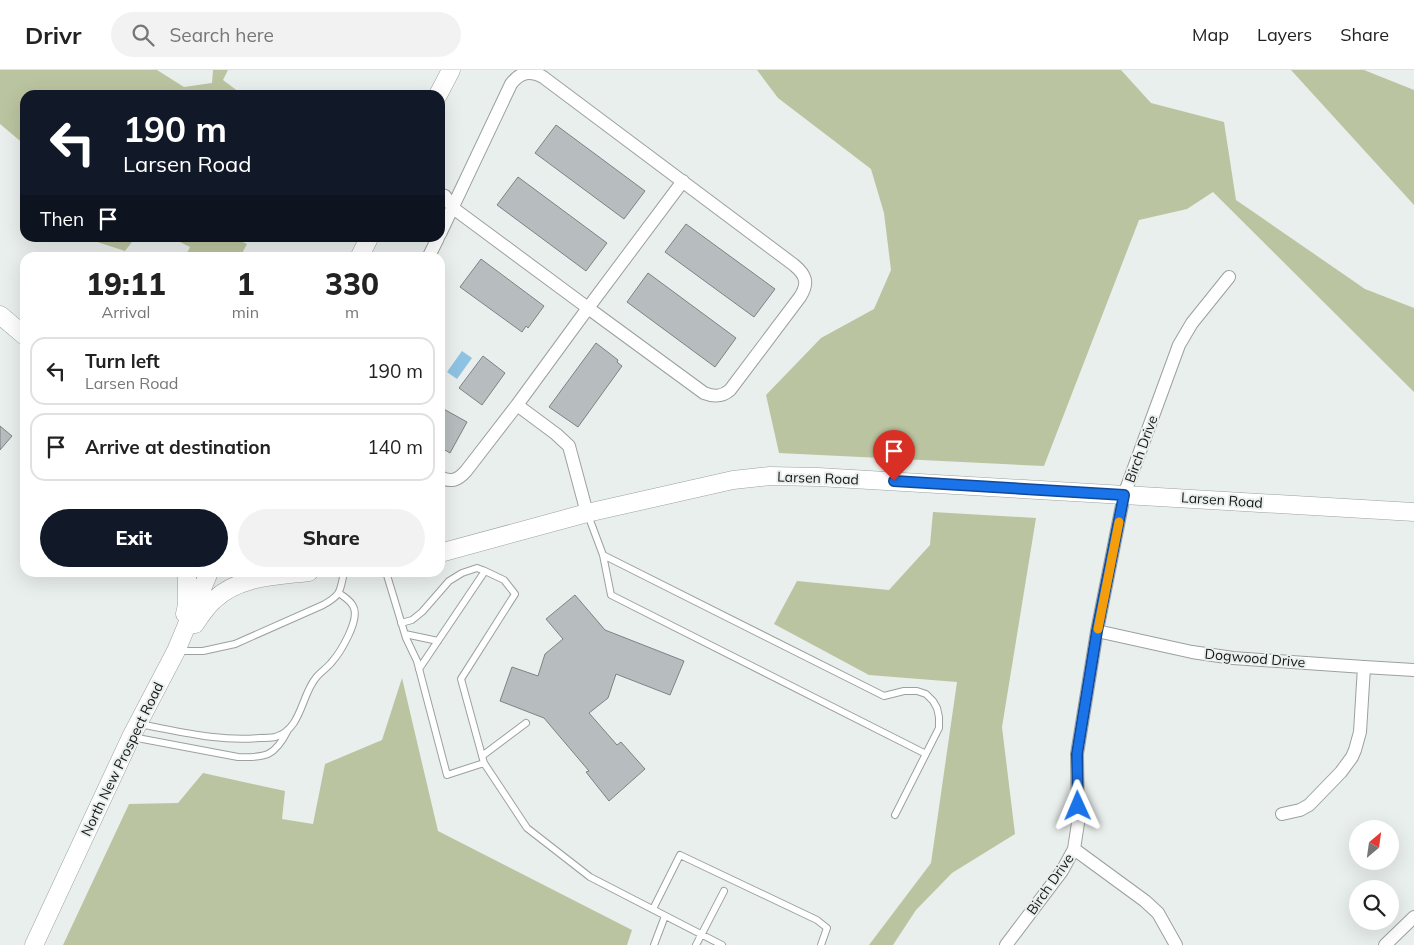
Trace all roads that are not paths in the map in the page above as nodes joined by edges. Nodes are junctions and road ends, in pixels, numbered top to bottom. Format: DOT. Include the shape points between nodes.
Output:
graph roads {
  1 [pos="451,70"];
  2 [pos="441,90"];
  3 [pos="683,181"];
  4 [pos="446,207"];
  5 [pos="1229,277"];
  6 [pos="588,308"];
  7 [pos="0,315"];
  8 [pos="20,332"];
  9 [pos="517,405"];
  10 [pos="445,479"];
  11 [pos="1124,495"];
  12 [pos="1414,512"];
  13 [pos="588,513"];
  14 [pos="445,552"];
  15 [pos="603,555"];
  16 [pos="485,571"];
  17 [pos="187,577"];
  18 [pos="207,577"];
  19 [pos="272,577"];
  20 [pos="343,577"];
  21 [pos="388,577"];
  22 [pos="340,593"];
  23 [pos="402,623"];
  24 [pos="1097,631"];
  25 [pos="405,634"];
  26 [pos="438,641"];
  27 [pos="176,650"];
  28 [pos="1364,667"];
  29 [pos="419,669"];
  30 [pos="1414,670"];
  31 [pos="526,723"];
  32 [pos="288,729"];
  33 [pos="134,731"];
  34 [pos="926,754"];
  35 [pos="483,759"];
  36 [pos="1282,814"];
  37 [pos="895,815"];
  38 [pos="1074,849"];
  39 [pos="724,891"];
  40 [pos="653,909"];
  41 [pos="665,916"];
  42 [pos="1414,917"];
  43 [pos="701,934"];
  44 [pos="34,945"];
  45 [pos="654,945"];
  46 [pos="696,945"];
  47 [pos="722,945"];
  48 [pos="821,945"];
  49 [pos="1006,945"];
  50 [pos="1176,945"];
  51 [pos="1385,945"];
  1 -- 2 [label="street"];
  3 -- 4 [label="street" via="543,77 525,73 511,84"];
  3 -- 6 [label="street"];
  3 -- 6 [label="street" via="804,274 804,292 734,386 718,397 704,393"];
  4 -- 6 [label="street"];
  5 -- 11 [label="street, Birch Drive" via="1192,323 1179,345"];
  6 -- 9 [label="street"];
  7 -- 8 [label="street"];
  9 -- 10 [label="street" via="462,476 452,481"];
  9 -- 13 [label="street" via="568,446"];
  11 -- 12 [label="street, Larsen Road"];
  11 -- 13 [label="street, Larsen Road" via="770,476 733,480"];
  11 -- 24 [label="street, Birch Drive"];
  13 -- 14 [label="street, Larsen Road"];
  13 -- 15 [label="lane"];
  15 -- 34 [label="lane" via="611,595"];
  15 -- 34 [label="lane" via="884,696 910,691 926,694 933,700 939,717 939,728"];
  16 -- 23 [label="lane" via="477,568 449,580 422,612"];
  16 -- 26 [label="lane"];
  16 -- 35 [label="lane" via="504,580 515,594 461,679"];
  17 -- 27 [label="street" via="187,605"];
  18 -- 27 [label="street, North New Prospect Road"];
  19 -- 27 [label="street" via="238,584 225,591 207,607"];
  20 -- 22 [label="lane"];
  21 -- 23 [label="lane"];
  22 -- 27 [label="lane" via="323,605 235,644 203,651"];
  22 -- 32 [label="lane" via="356,611 355,621 337,655 314,680"];
  23 -- 25 [label="lane"];
  24 -- 28 [label="street, Dogwood Drive" via="1233,658"];
  24 -- 38 [label="street, Birch Drive" via="1077,754 1078,823"];
  25 -- 26 [label="lane"];
  25 -- 29 [label="lane"];
  26 -- 29 [label="lane"];
  27 -- 33 [label="street, North New Prospect Road"];
  28 -- 30 [label="street, Dogwood Drive"];
  28 -- 36 [label="street" via="1360,732 1352,757 1309,805"];
  29 -- 35 [label="lane" via="447,775"];
  31 -- 35 [label="lane"];
  32 -- 33 [label="lane" via="276,736 240,739"];
  32 -- 33 [label="lane" via="274,751 256,758 238,757"];
  33 -- 44 [label="street, North New Prospect Road"];
  34 -- 37 [label="lane"];
  35 -- 40 [label="lane" via="527,828 590,877"];
  38 -- 49 [label="street, Birch Drive" via="1062,871"];
  38 -- 50 [label="street" via="1158,913"];
  39 -- 43 [label="lane"];
  40 -- 41 [label="lane"];
  40 -- 48 [label="lane" via="680,855 818,920 827,928"];
  41 -- 43 [label="lane"];
  41 -- 45 [label="lane"];
  42 -- 51 [label="street"];
  43 -- 46 [label="lane"];
  43 -- 47 [label="lane"];
}
